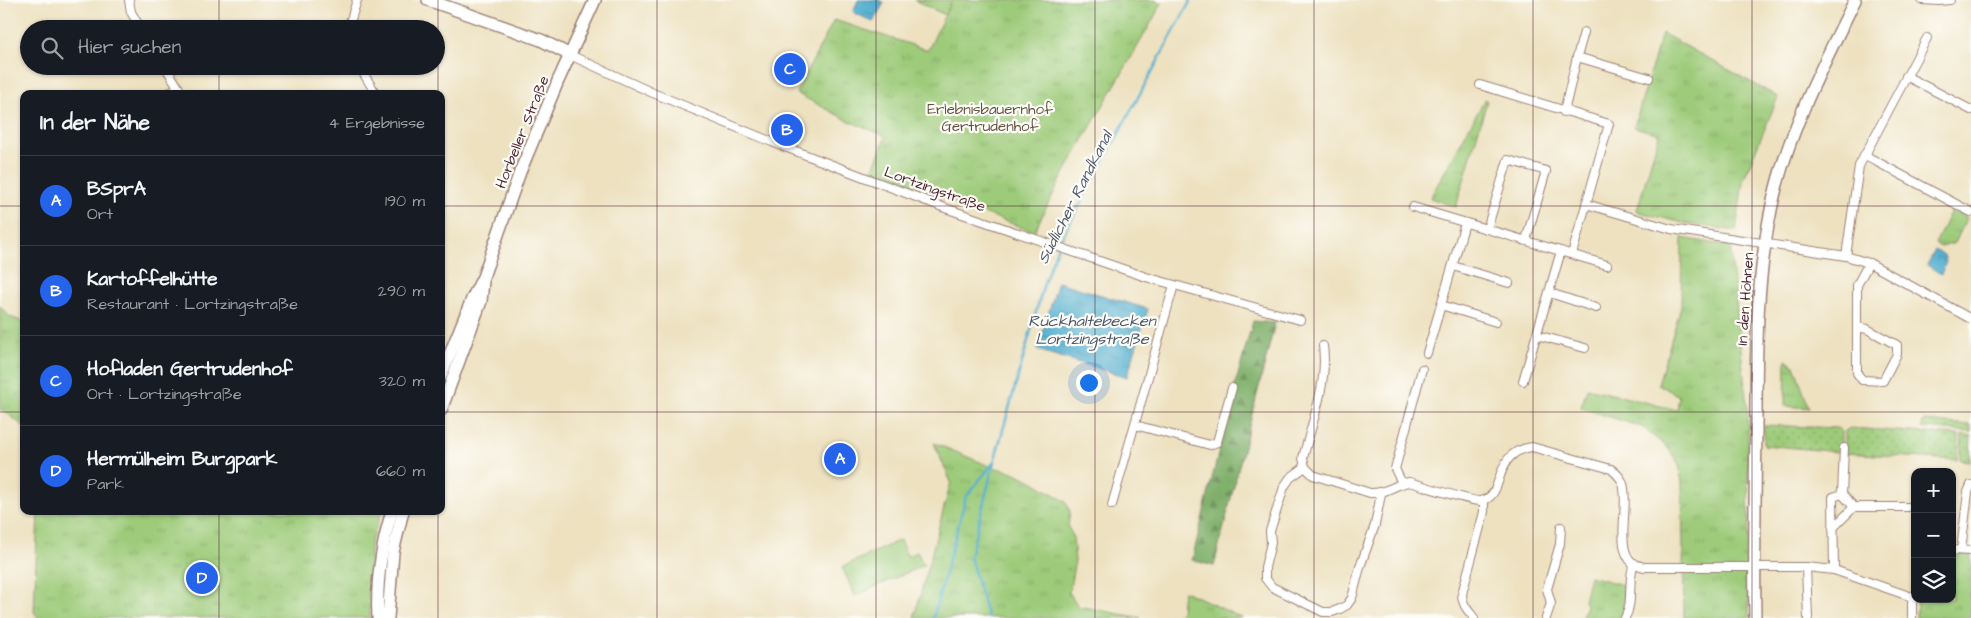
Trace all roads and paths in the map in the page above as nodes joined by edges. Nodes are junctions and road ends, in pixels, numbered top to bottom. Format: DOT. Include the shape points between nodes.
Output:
graph roads {
  1 [pos="129,0"];
  2 [pos="357,0"];
  3 [pos="428,0"];
  4 [pos="595,0"];
  5 [pos="1855,0"];
  6 [pos="1922,0"];
  7 [pos="1950,0"];
  8 [pos="136,20"];
  9 [pos="351,20"];
  10 [pos="1584,32"];
  11 [pos="1927,38"];
  12 [pos="570,55"];
  13 [pos="1577,57"];
  14 [pos="171,75"];
  15 [pos="364,75"];
  16 [pos="1906,76"];
  17 [pos="1649,78"];
  18 [pos="1480,86"];
  19 [pos="180,90"];
  20 [pos="373,90"];
  21 [pos="1970,108"];
  22 [pos="1564,112"];
  23 [pos="1864,155"];
  24 [pos="1586,204"];
  25 [pos="1414,207"];
  26 [pos="1971,212"];
  27 [pos="1465,223"];
  28 [pos="1487,229"];
  29 [pos="1526,240"];
  30 [pos="1764,243"];
  31 [pos="1561,251"];
  32 [pos="1572,254"];
  33 [pos="1846,256"];
  34 [pos="1869,263"];
  35 [pos="1607,265"];
  36 [pos="1453,266"];
  37 [pos="483,277"];
  38 [pos="1509,283"];
  39 [pos="1174,285"];
  40 [pos="1550,293"];
  41 [pos="1441,305"];
  42 [pos="1596,308"];
  43 [pos="1971,319"];
  44 [pos="1300,320"];
  45 [pos="1496,322"];
  46 [pos="1858,327"];
  47 [pos="1537,335"];
  48 [pos="1323,346"];
  49 [pos="1584,348"];
  50 [pos="1426,354"];
  51 [pos="445,366"];
  52 [pos="1422,369"];
  53 [pos="1523,381"];
  54 [pos="1232,388"];
  55 [pos="445,399"];
  56 [pos="1135,425"];
  57 [pos="1844,448"];
  58 [pos="1305,467"];
  59 [pos="1402,483"];
  60 [pos="1971,485"];
  61 [pos="1380,494"];
  62 [pos="1842,494"];
  63 [pos="1484,500"];
  64 [pos="1112,505"];
  65 [pos="1854,507"];
  66 [pos="1911,507"];
  67 [pos="391,515"];
  68 [pos="402,515"];
  69 [pos="1561,527"];
  70 [pos="1833,528"];
  71 [pos="1956,550"];
  72 [pos="1971,550"];
  73 [pos="1634,563"];
  74 [pos="1806,567"];
  75 [pos="1755,568"];
  76 [pos="1834,570"];
  77 [pos="1911,594"];
  78 [pos="1913,603"];
  79 [pos="378,618"];
  80 [pos="388,618"];
  81 [pos="1474,618"];
  82 [pos="1546,618"];
  83 [pos="1625,618"];
  84 [pos="1755,618"];
  85 [pos="1808,618"];
  86 [pos="1912,618"];
  1 -- 8 [label="street"];
  2 -- 9 [label="street"];
  3 -- 12 [label="street" via="541,40"];
  4 -- 12 [label="street, Horbeller Straße"];
  5 -- 30 [label="street, In den Höhnen" via="1791,141"];
  6 -- 7 [label="street"];
  10 -- 13 [label="street"];
  11 -- 16 [label="street"];
  12 -- 37 [label="street, Horbeller Straße" via="520,172"];
  12 -- 39 [label="street, Lortzingstraße" via="772,142 945,208"];
  13 -- 17 [label="street"];
  13 -- 22 [label="street"];
  14 -- 19 [label="street"];
  15 -- 20 [label="street"];
  16 -- 21 [label="street"];
  16 -- 23 [label="street"];
  18 -- 22 [label="street"];
  22 -- 24 [label="street" via="1609,124"];
  23 -- 26 [label="street"];
  23 -- 33 [label="street"];
  24 -- 30 [label="street" via="1671,229"];
  24 -- 32 [label="street"];
  25 -- 27 [label="street"];
  27 -- 28 [label="street"];
  27 -- 36 [label="street"];
  28 -- 29 [label="street"];
  28 -- 29 [label="street" via="1508,160 1546,171"];
  29 -- 31 [label="street"];
  30 -- 33 [label="street"];
  30 -- 75 [label="street, In den Höhnen" via="1756,338"];
  31 -- 32 [label="street"];
  31 -- 40 [label="street"];
  32 -- 35 [label="street"];
  33 -- 34 [label="street"];
  34 -- 43 [label="street"];
  34 -- 46 [label="street" via="1857,285"];
  36 -- 38 [label="street"];
  36 -- 41 [label="street"];
  37 -- 51 [label="street, Horbeller Straße"];
  37 -- 55 [label="street, Horbeller Straße" via="481,301"];
  39 -- 44 [label="street, Lortzingstraße"];
  39 -- 56 [label="street"];
  40 -- 42 [label="street"];
  40 -- 47 [label="street"];
  41 -- 45 [label="street"];
  41 -- 50 [label="street"];
  46 -- 46 [label="street" via="1857,373 1862,380 1883,381 1897,354 1897,345"];
  47 -- 49 [label="street"];
  47 -- 53 [label="street"];
  48 -- 58 [label="street" via="1322,386 1303,458"];
  52 -- 59 [label="street" via="1395,469"];
  54 -- 56 [label="street" via="1217,442 1210,446"];
  56 -- 64 [label="street"];
  57 -- 62 [label="street"];
  58 -- 61 [label="street" via="1313,475"];
  58 -- 61 [label="street" via="1284,487 1270,531 1265,578 1272,587 1323,612 1340,609 1352,598 1375,525"];
  59 -- 61 [label="street"];
  59 -- 63 [label="street" via="1409,482 1478,502"];
  60 -- 71 [label="street"];
  62 -- 65 [label="street"];
  62 -- 70 [label="street" via="1833,497"];
  63 -- 73 [label="street" via="1496,489 1504,463 1522,448 1532,447 1611,468 1623,483 1626,499 1624,546 1626,556"];
  63 -- 81 [label="street" via="1484,512 1462,594 1466,609"];
  65 -- 66 [label="street"];
  65 -- 70 [label="street"];
  67 -- 79 [label="street" via="382,554"];
  68 -- 80 [label="street" via="393,552"];
  69 -- 82 [label="street" via="1560,544 1547,589 1551,603"];
  70 -- 76 [label="street"];
  71 -- 72 [label="street"];
  73 -- 75 [label="street" via="1644,567"];
  73 -- 83 [label="street" via="1629,612"];
  74 -- 75 [label="street"];
  74 -- 76 [label="street"];
  74 -- 85 [label="street"];
  75 -- 84 [label="street, In den Höhnen"];
  76 -- 77 [label="street"];
  78 -- 86 [label="street"];
}
